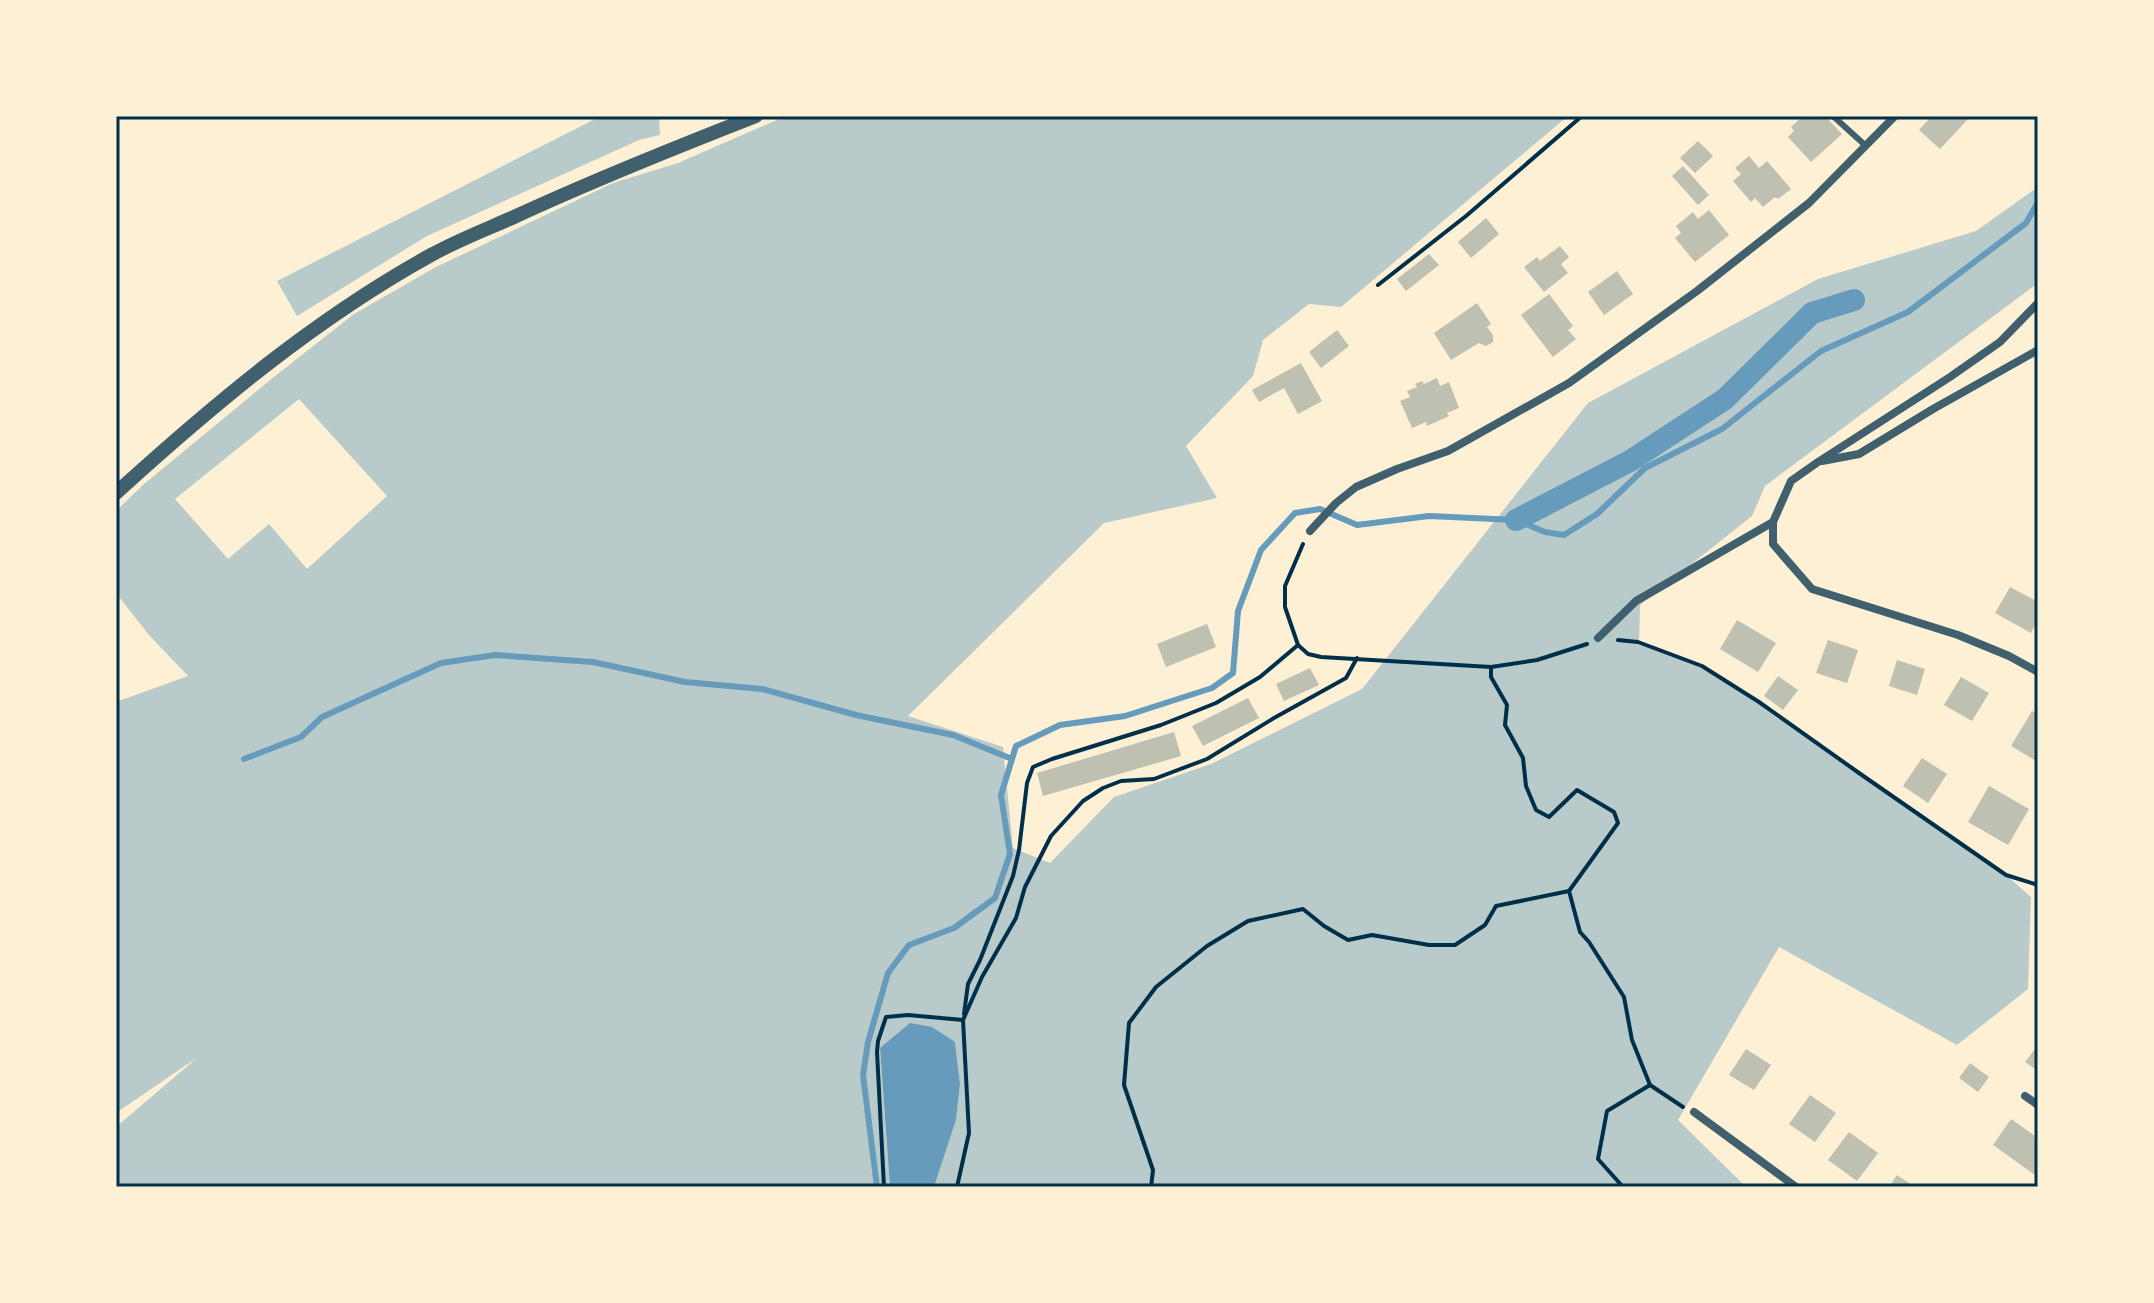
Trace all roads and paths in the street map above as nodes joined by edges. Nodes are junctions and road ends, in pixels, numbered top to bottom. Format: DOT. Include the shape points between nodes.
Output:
graph roads {
  1 [pos="756,116"];
  2 [pos="1582,116"];
  3 [pos="1833,116"];
  4 [pos="1895,116"];
  5 [pos="1866,146"];
  6 [pos="1378,285"];
  7 [pos="2038,303"];
  8 [pos="2038,350"];
  9 [pos="1818,462"];
  10 [pos="116,493"];
  11 [pos="1773,522"];
  12 [pos="1310,531"];
  13 [pos="1598,638"];
  14 [pos="1298,645"];
  15 [pos="1357,658"];
  16 [pos="1491,667"];
  17 [pos="2038,672"];
  18 [pos="2038,885"];
  19 [pos="1569,891"];
  20 [pos="963,1020"];
  21 [pos="1650,1085"];
  22 [pos="2025,1096"];
  23 [pos="2038,1105"];
  24 [pos="1694,1112"];
  25 [pos="884,1187"];
  26 [pos="957,1187"];
  27 [pos="1151,1187"];
  28 [pos="1623,1187"];
  29 [pos="1796,1187"];
  1 -- 10 [label="street" via="593,181 433,254 346,306 260,368"];
  2 -- 6 [label="path"];
  3 -- 5 [label="lane"];
  4 -- 5 [label="street"];
  5 -- 12 [label="street" via="1809,203 1569,383 1448,451 1356,487"];
  7 -- 9 [label="street" via="2000,342"];
  8 -- 9 [label="street" via="1859,454"];
  9 -- 11 [label="street" via="1791,481"];
  11 -- 13 [label="street" via="1636,601"];
  11 -- 17 [label="street" via="1773,544 1812,589 1958,635"];
  12 -- 14 [label="path" via="1285,586 1285,607"];
  13 -- 16 [label="path" via="1537,660"];
  13 -- 18 [label="path" via="1638,642 1702,666 2006,875"];
  14 -- 15 [label="path" via="1321,657"];
  14 -- 20 [label="path" via="1260,677 1216,703 1033,767 1013,876 968,984"];
  15 -- 16 [label="path"];
  15 -- 20 [label="path" via="1346,678 1207,759 1154,779 1121,781 1083,801 1041,852 1016,918"];
  16 -- 19 [label="path" via="1507,705 1505,725 1523,758 1536,810 1549,817 1577,790 1614,812 1618,823"];
  19 -- 21 [label="path" via="1580,932 1624,997 1632,1040"];
  19 -- 27 [label="path" via="1496,906 1485,925 1455,945 1372,935 1348,940 1303,909 1248,921 1207,946 1156,987 1129,1023 1124,1085 1153,1170"];
  20 -- 25 [label="path" via="886,1017 877,1052"];
  20 -- 26 [label="path" via="969,1133"];
  21 -- 24 [label="path"];
  21 -- 28 [label="path" via="1607,1111 1598,1159"];
  22 -- 23 [label="street"];
  24 -- 29 [label="street"];
}
